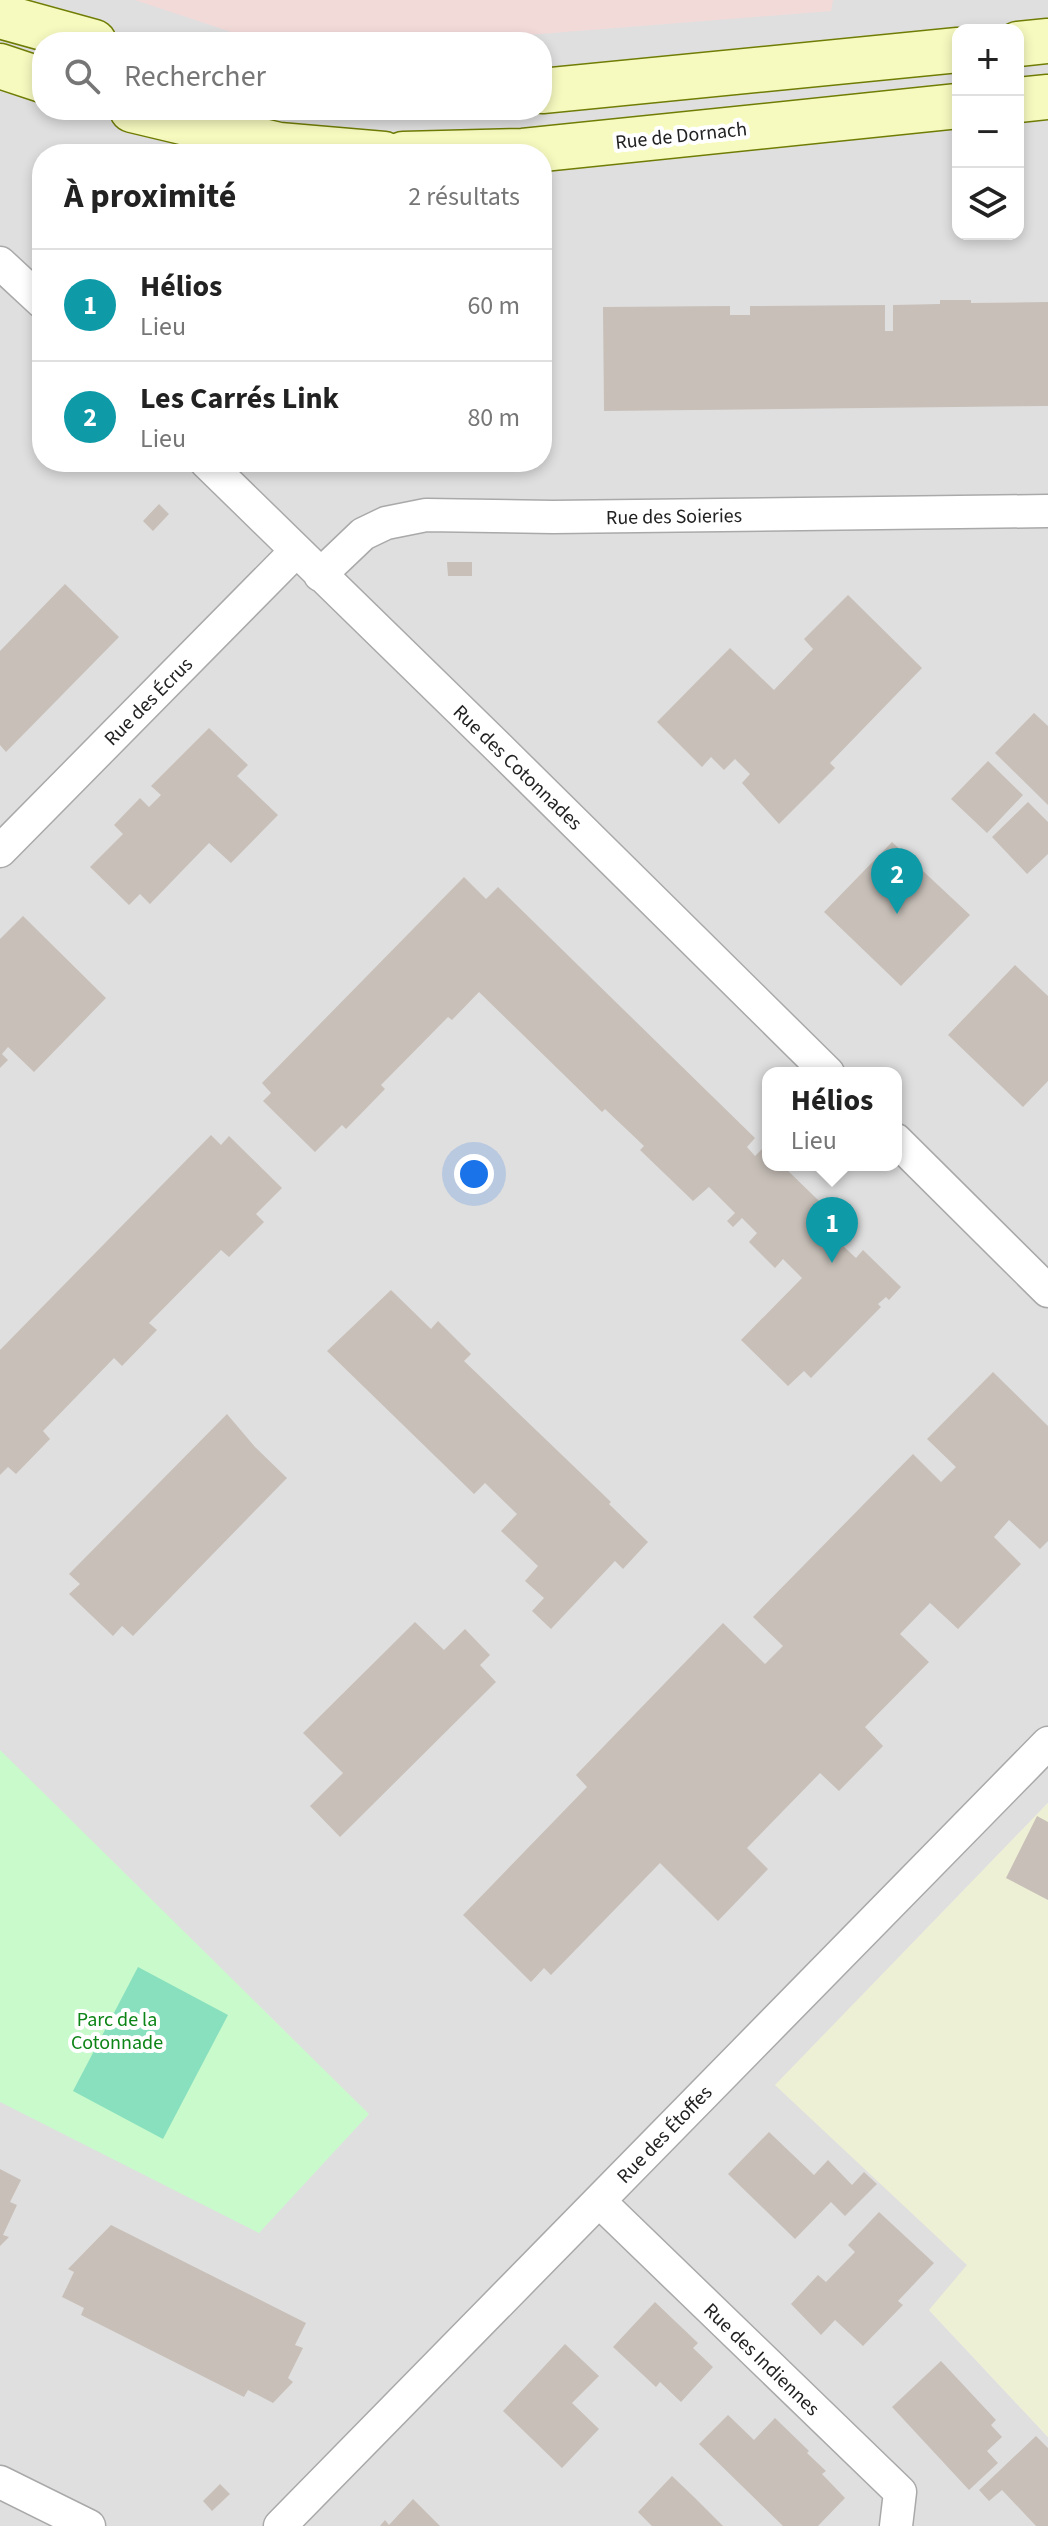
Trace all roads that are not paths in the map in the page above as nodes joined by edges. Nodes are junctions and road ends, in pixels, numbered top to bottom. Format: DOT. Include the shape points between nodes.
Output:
graph roads {
  1 [pos="0,16"];
  2 [pos="58,32"];
  3 [pos="1048,41"];
  4 [pos="1024,43"];
  5 [pos="952,51"];
  6 [pos="0,66"];
  7 [pos="32,77"];
  8 [pos="552,90"];
  9 [pos="1048,97"];
  10 [pos="1024,99"];
  11 [pos="952,107"];
  12 [pos="174,120"];
  13 [pos="275,144"];
  14 [pos="552,148"];
  15 [pos="0,263"];
  16 [pos="32,293"];
  17 [pos="216,472"];
  18 [pos="1048,511"];
  19 [pos="296,551"];
  20 [pos="320,575"];
  21 [pos="0,851"];
  22 [pos="822,1067"];
  23 [pos="902,1146"];
  24 [pos="1048,1291"];
  25 [pos="1048,1743"];
  26 [pos="599,2201"];
  27 [pos="0,2482"];
  28 [pos="89,2526"];
  29 [pos="280,2526"];
  30 [pos="896,2526"];
  1 -- 2 [label="main road"];
  3 -- 4 [label="main road"];
  5 -- 8 [label="main road"];
  6 -- 7 [label="main road"];
  9 -- 10 [label="main road"];
  11 -- 14 [label="main road, Rue de Dornach"];
  12 -- 13 [label="main road"];
  15 -- 16 [label="street"];
  17 -- 19 [label="street, Rue des Cotonnades"];
  18 -- 20 [label="street, Rue des Soieries" via="426,515 363,534"];
  19 -- 20 [label="street, Rue des Cotonnades"];
  19 -- 21 [label="street, Rue des Écrus"];
  20 -- 22 [label="street, Rue des Cotonnades"];
  23 -- 24 [label="street"];
  25 -- 26 [label="street, Rue des Étoffes"];
  26 -- 29 [label="street, Rue des Étoffes"];
  26 -- 30 [label="street, Rue des Indiennes" via="900,2492"];
  27 -- 28 [label="street"];
}
